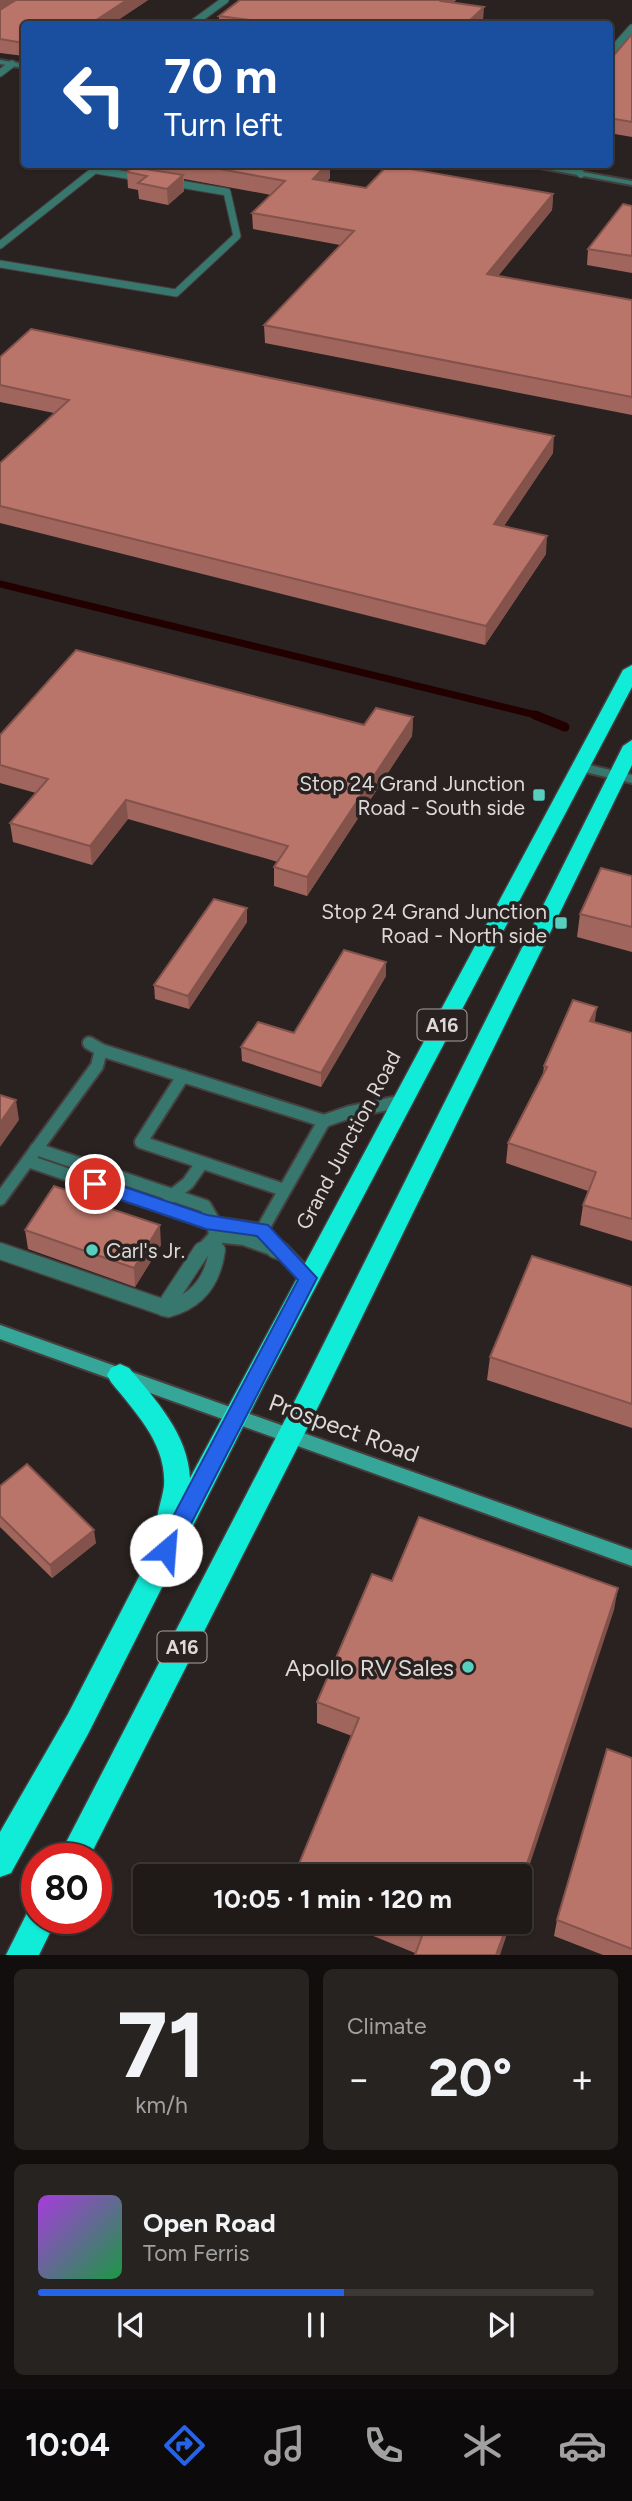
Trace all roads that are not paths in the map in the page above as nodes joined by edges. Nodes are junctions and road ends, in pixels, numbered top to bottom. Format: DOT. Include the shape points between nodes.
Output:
graph roads {
  1 [pos="225,0"];
  2 [pos="196,21"];
  3 [pos="632,28"];
  4 [pos="613,49"];
  5 [pos="0,62"];
  6 [pos="12,64"];
  7 [pos="21,66"];
  8 [pos="0,73"];
  9 [pos="98,168"];
  10 [pos="103,168"];
  11 [pos="546,168"];
  12 [pos="575,168"];
  13 [pos="581,174"];
  14 [pos="148,179"];
  15 [pos="162,181"];
  16 [pos="632,183"];
  17 [pos="0,245"];
  18 [pos="0,264"];
  19 [pos="632,670"];
  20 [pos="632,746"];
  21 [pos="580,766"];
  22 [pos="625,777"];
  23 [pos="183,1076"];
  24 [pos="402,1101"];
  25 [pos="324,1121"];
  26 [pos="32,1155"];
  27 [pos="202,1163"];
  28 [pos="284,1191"];
  29 [pos="172,1195"];
  30 [pos="0,1199"];
  31 [pos="163,1208"];
  32 [pos="214,1229"];
  33 [pos="262,1230"];
  34 [pos="0,1251"];
  35 [pos="283,1252"];
  36 [pos="308,1278"];
  37 [pos="164,1308"];
  38 [pos="0,1332"];
  39 [pos="120,1375"];
  40 [pos="235,1415"];
  41 [pos="291,1435"];
  42 [pos="166,1550"];
  43 [pos="632,1558"];
  44 [pos="81,1843"];
  45 [pos="0,1862"];
  46 [pos="33,1934"];
  47 [pos="22,1955"];
  1 -- 2 [label="lane"];
  3 -- 4 [label="lane"];
  5 -- 6 [label="street"];
  6 -- 7 [label="street"];
  6 -- 8 [label="lane"];
  9 -- 17 [label="lane"];
  10 -- 14 [label="lane"];
  11 -- 13 [label="street"];
  12 -- 13 [label="lane"];
  13 -- 16 [label="street"];
  15 -- 18 [label="lane" via="227,192 237,236 177,293"];
  19 -- 21 [label="highway, Grand Junction Road / A16"];
  20 -- 22 [label="highway, A16"];
  21 -- 22 [label="street"];
  21 -- 24 [label="highway, Grand Junction Road / A16"];
  22 -- 41 [label="highway, A16"];
  23 -- 25 [label="lane"];
  23 -- 26 [label="lane" via="95,1046 97,1066"];
  23 -- 27 [label="lane" via="141,1142"];
  24 -- 25 [label="lane"];
  24 -- 36 [label="highway, Grand Junction Road / A16"];
  25 -- 28 [label="lane"];
  26 -- 29 [label="lane"];
  26 -- 30 [label="lane"];
  26 -- 31 [label="lane"];
  27 -- 28 [label="lane"];
  27 -- 29 [label="lane"];
  28 -- 33 [label="lane"];
  29 -- 31 [label="lane"];
  29 -- 32 [label="lane" via="205,1206"];
  31 -- 32 [label="lane"];
  32 -- 33 [label="lane"];
  32 -- 35 [label="lane"];
  32 -- 37 [label="lane"];
  32 -- 37 [label="lane" via="217,1263 196,1299 180,1308"];
  33 -- 35 [label="lane"];
  34 -- 37 [label="lane"];
  35 -- 36 [label="lane"];
  36 -- 40 [label="highway, Grand Junction Road / A16"];
  38 -- 39 [label="street, Prospect Road"];
  39 -- 40 [label="street, Prospect Road"];
  39 -- 42 [label="highway" via="167,1441 177,1470"];
  40 -- 41 [label="street, Prospect Road"];
  40 -- 42 [label="highway, Grand Junction Road / A16"];
  41 -- 43 [label="street, Prospect Road"];
  41 -- 44 [label="highway, A16"];
  42 -- 45 [label="highway, Grand Junction Road / A16" via="78,1724"];
  46 -- 47 [label="highway"];
}
